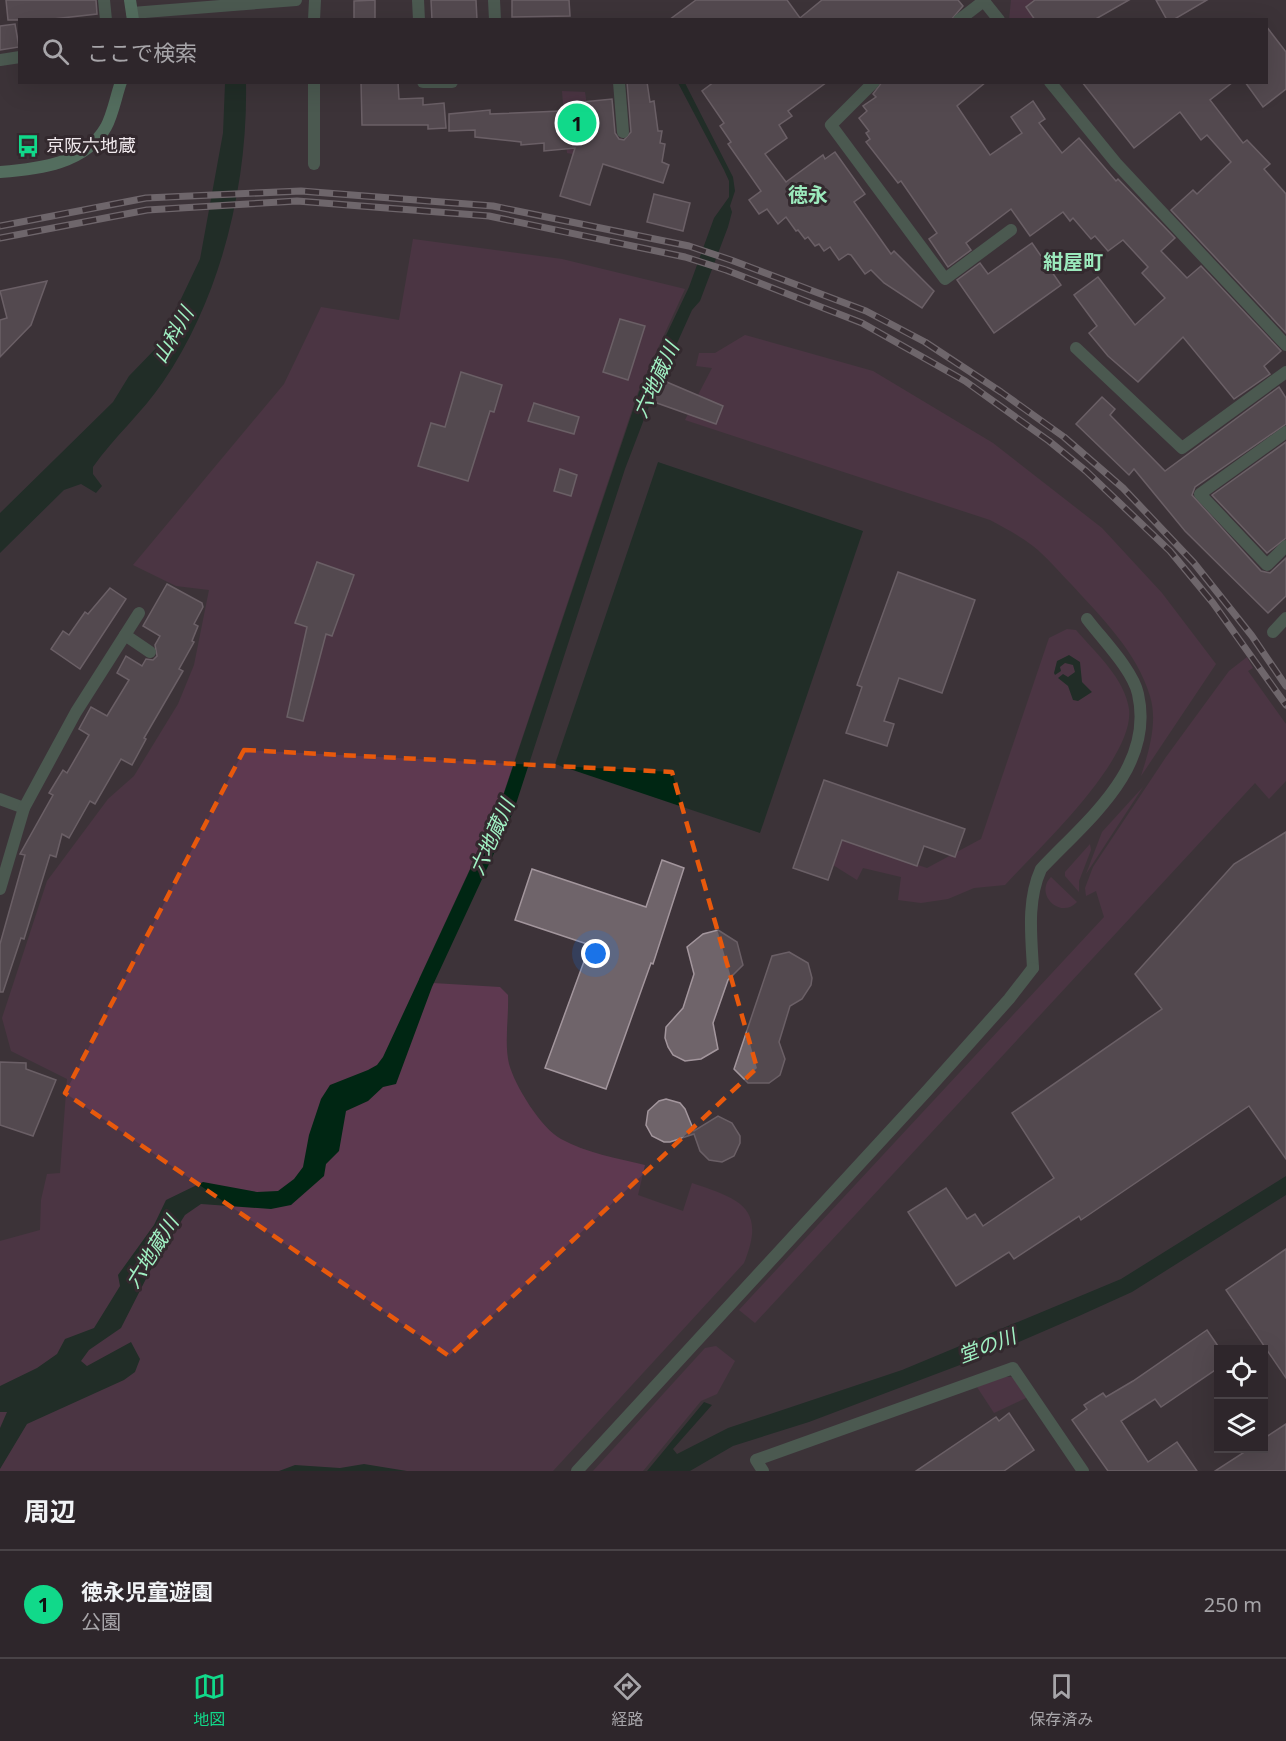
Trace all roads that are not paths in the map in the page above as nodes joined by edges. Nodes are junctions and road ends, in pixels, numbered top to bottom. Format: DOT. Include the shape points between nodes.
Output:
graph roads {
  1 [pos="104,0"];
  2 [pos="130,0"];
  3 [pos="296,0"];
  4 [pos="315,0"];
  5 [pos="418,0"];
  6 [pos="494,0"];
  7 [pos="984,0"];
  8 [pos="132,16"];
  9 [pos="106,18"];
  10 [pos="314,18"];
  11 [pos="419,18"];
  12 [pos="495,18"];
  13 [pos="962,18"];
  14 [pos="998,18"];
  15 [pos="18,57"];
  16 [pos="0,60"];
  17 [pos="120,84"];
  18 [pos="314,84"];
  19 [pos="619,84"];
  20 [pos="872,84"];
  21 [pos="1052,84"];
  22 [pos="623,132"];
  23 [pos="314,164"];
  24 [pos="0,172"];
  25 [pos="1011,230"];
  26 [pos="1286,345"];
  27 [pos="1076,348"];
  28 [pos="1286,372"];
  29 [pos="1286,432"];
  30 [pos="1286,546"];
  31 [pos="139,614"];
  32 [pos="1286,618"];
  33 [pos="1087,619"];
  34 [pos="1272,632"];
  35 [pos="125,635"];
  36 [pos="150,652"];
  37 [pos="0,799"];
  38 [pos="24,808"];
  39 [pos="0,889"];
  40 [pos="577,1471"];
  41 [pos="763,1471"];
  42 [pos="1083,1471"];
  1 -- 9 [label="street"];
  2 -- 8 [label="main road"];
  3 -- 8 [label="street" via="154,10"];
  4 -- 10 [label="street"];
  5 -- 11 [label="street"];
  6 -- 12 [label="street"];
  7 -- 13 [label="street"];
  7 -- 14 [label="street"];
  15 -- 16 [label="street"];
  17 -- 24 [label="main road" via="106,127 87,150 39,168"];
  18 -- 23 [label="street"];
  19 -- 22 [label="street"];
  20 -- 25 [label="street" via="831,125 945,279"];
  21 -- 26 [label="street" via="1116,162"];
  27 -- 28 [label="street" via="1182,448"];
  29 -- 30 [label="street" via="1200,494 1267,565"];
  31 -- 35 [label="street"];
  32 -- 34 [label="street"];
  33 -- 40 [label="street" via="1121,663 1138,693 1140,731 1134,757 1119,786 1041,869 1034,885 1030,921 1033,968 925,1093"];
  35 -- 36 [label="street"];
  35 -- 38 [label="street" via="76,712"];
  37 -- 38 [label="street"];
  38 -- 39 [label="street"];
  41 -- 42 [label="street" via="756,1460 1013,1368"];
}
